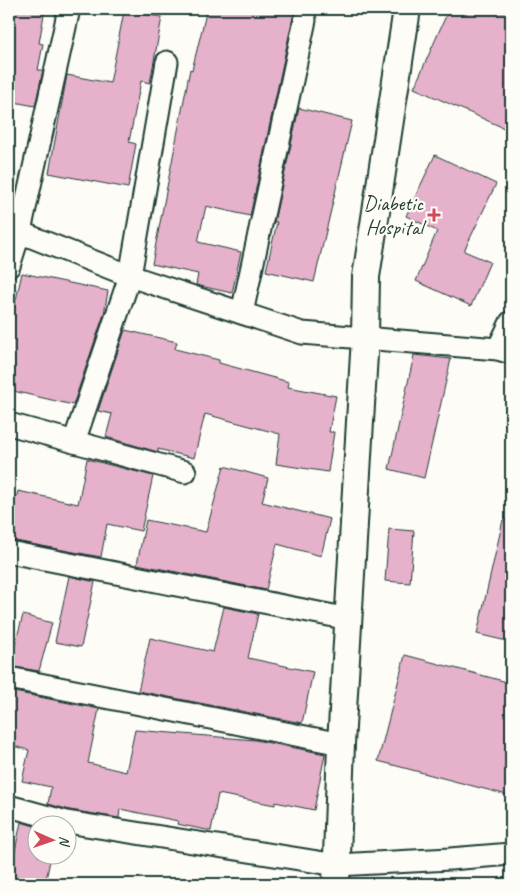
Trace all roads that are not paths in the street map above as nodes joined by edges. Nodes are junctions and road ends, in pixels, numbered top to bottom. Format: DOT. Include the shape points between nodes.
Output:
graph roads {
  1 [pos="69,9"];
  2 [pos="407,9"];
  3 [pos="304,20"];
  4 [pos="167,62"];
  5 [pos="14,230"];
  6 [pos="9,266"];
  7 [pos="130,276"];
  8 [pos="242,313"];
  9 [pos="511,322"];
  10 [pos="365,337"];
  11 [pos="504,351"];
  12 [pos="9,424"];
  13 [pos="74,442"];
  14 [pos="185,472"];
  15 [pos="9,552"];
  16 [pos="349,619"];
  17 [pos="9,678"];
  18 [pos="341,744"];
  19 [pos="9,806"];
  20 [pos="511,854"];
  21 [pos="336,875"];
  1 -- 5 [label="street"];
  2 -- 10 [label="street" via="366,278"];
  3 -- 8 [label="street"];
  4 -- 7 [label="street"];
  5 -- 6 [label="street"];
  5 -- 7 [label="street"];
  7 -- 8 [label="street"];
  7 -- 13 [label="street"];
  8 -- 10 [label="street" via="302,333"];
  9 -- 11 [label="street"];
  10 -- 11 [label="street"];
  10 -- 16 [label="street"];
  12 -- 13 [label="street"];
  13 -- 14 [label="street"];
  15 -- 16 [label="street"];
  16 -- 18 [label="street"];
  17 -- 18 [label="street"];
  18 -- 21 [label="street"];
  19 -- 21 [label="street" via="67,822"];
  20 -- 21 [label="street"];
}
